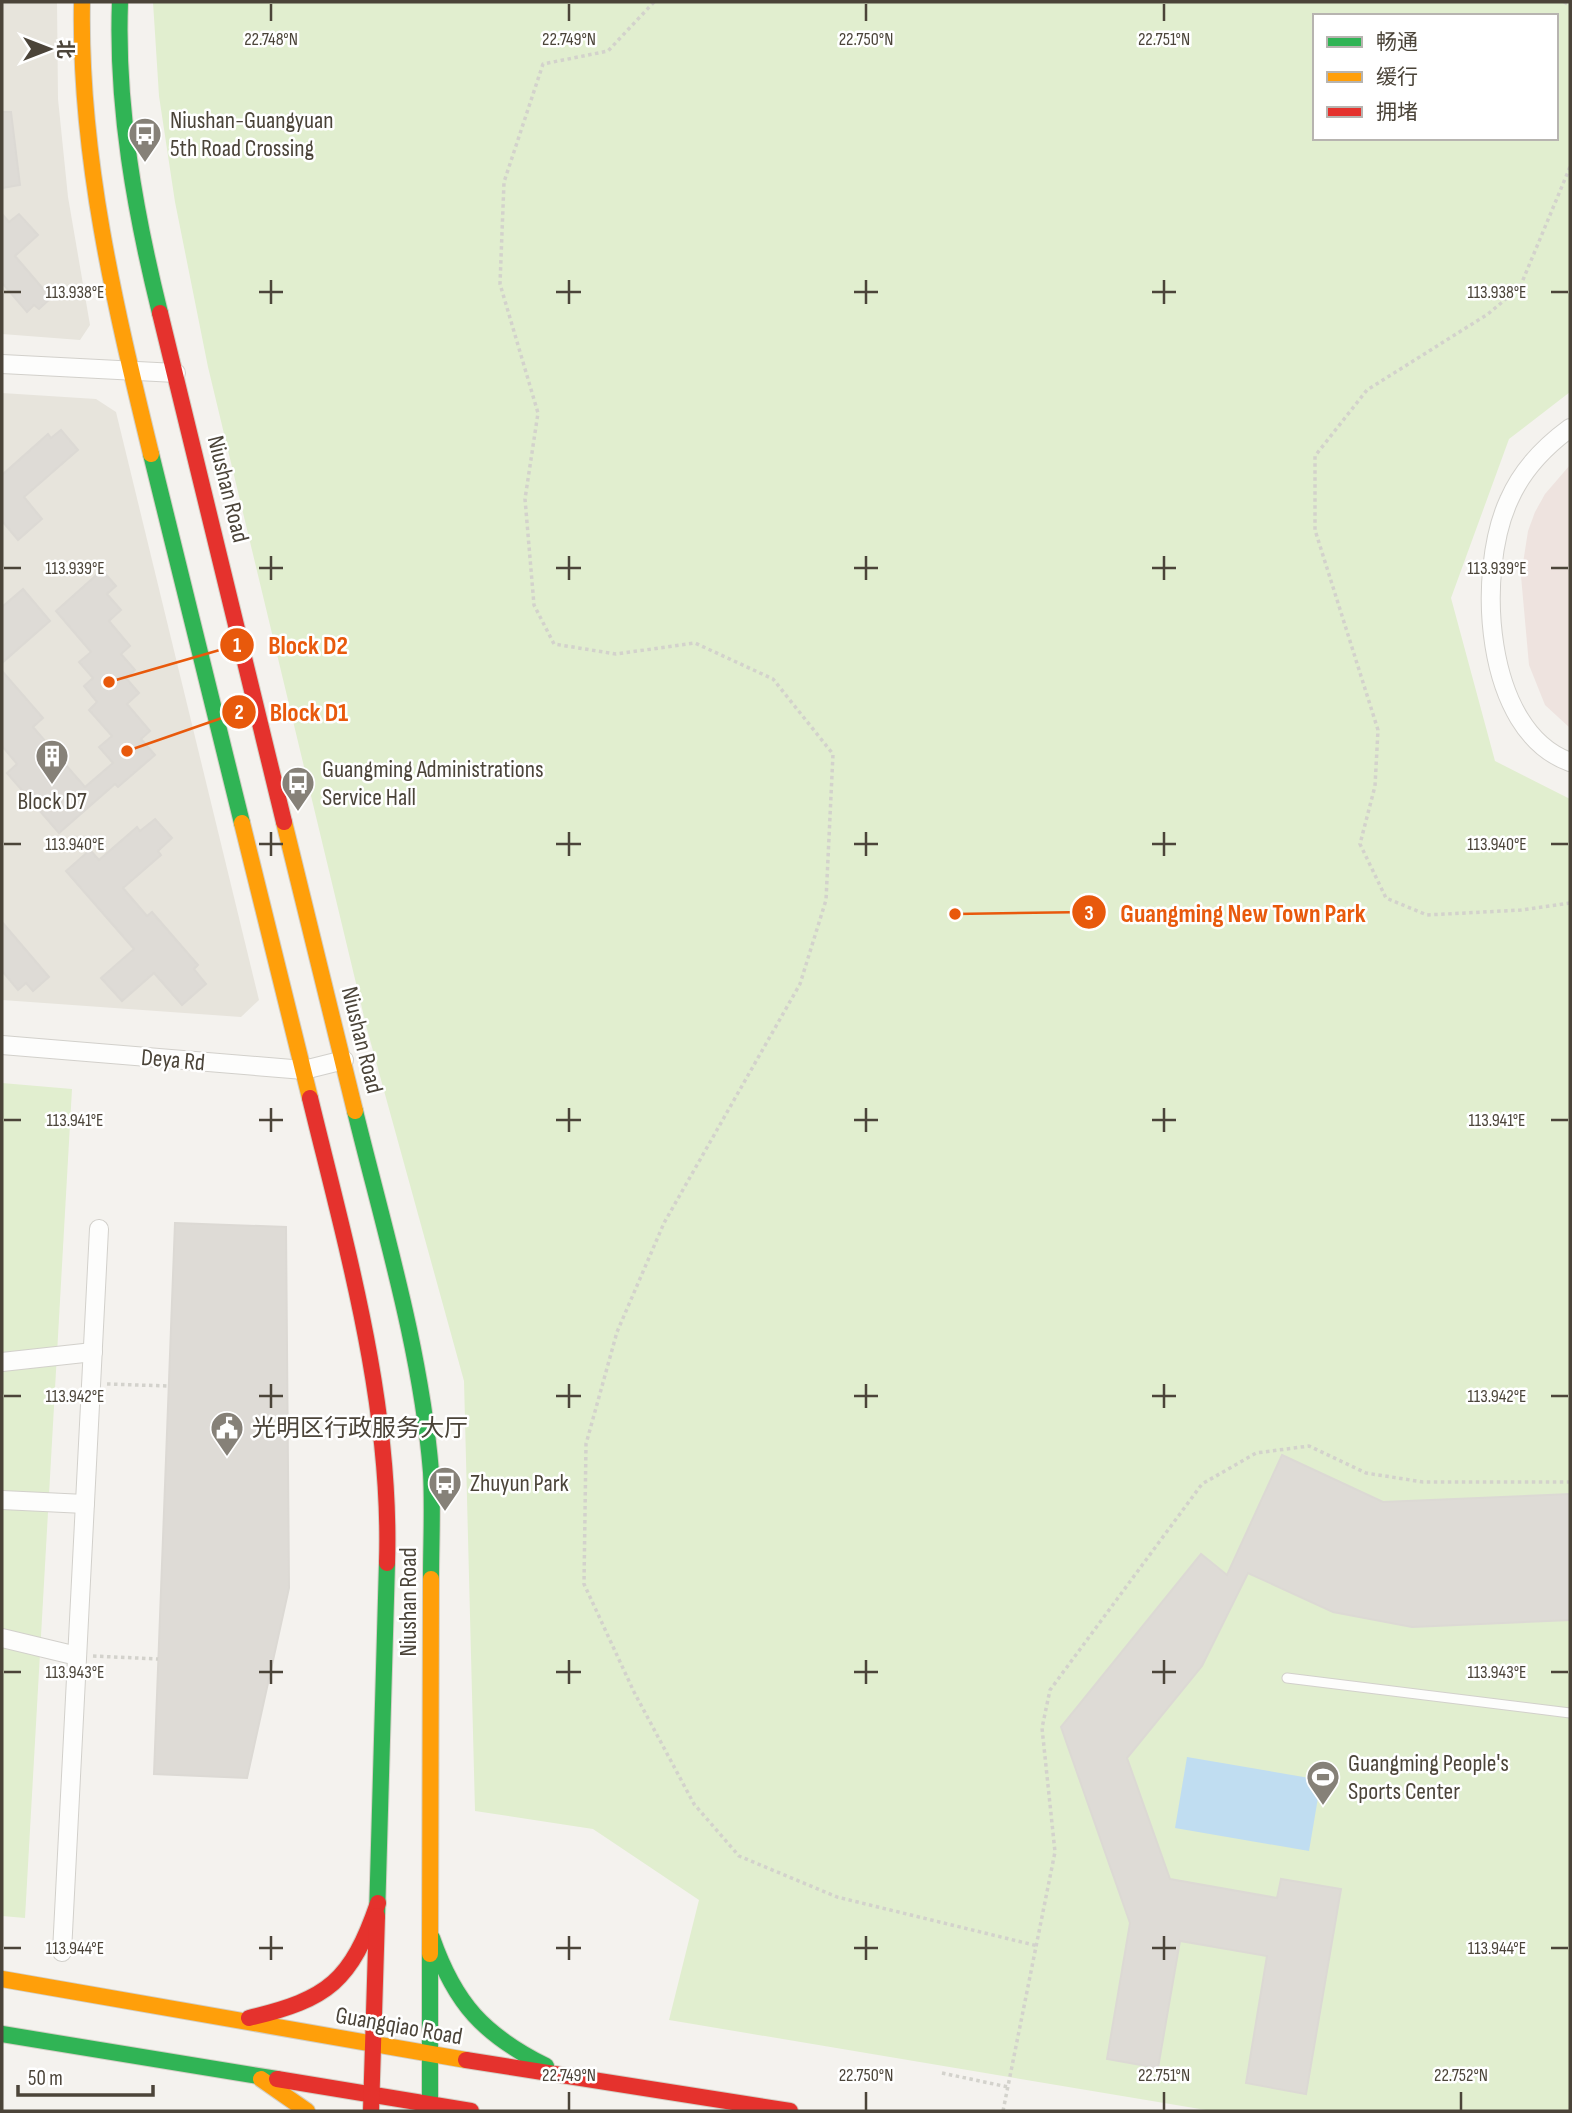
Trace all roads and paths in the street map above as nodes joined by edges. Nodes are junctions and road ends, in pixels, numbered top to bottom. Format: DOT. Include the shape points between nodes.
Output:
graph roads {
  1 [pos="82,2"];
  2 [pos="120,2"];
  3 [pos="654,2"];
  4 [pos="1564,2"];
  5 [pos="1570,5"];
  6 [pos="1570,167"];
  7 [pos="2,364"];
  8 [pos="131,371"];
  9 [pos="176,373"];
  10 [pos="1570,428"];
  11 [pos="1570,762"];
  12 [pos="1570,902"];
  13 [pos="2,1045"];
  14 [pos="344,1060"];
  15 [pos="304,1070"];
  16 [pos="99,1228"];
  17 [pos="93,1352"];
  18 [pos="2,1362"];
  19 [pos="418,1378"];
  20 [pos="91,1383"];
  21 [pos="169,1386"];
  22 [pos="376,1391"];
  23 [pos="1570,1482"];
  24 [pos="2,1500"];
  25 [pos="85,1504"];
  26 [pos="2,1638"];
  27 [pos="77,1656"];
  28 [pos="158,1659"];
  29 [pos="1287,1678"];
  30 [pos="1570,1713"];
  31 [pos="378,1903"];
  32 [pos="432,1938"];
  33 [pos="1038,1946"];
  34 [pos="62,1952"];
  35 [pos="2,1979"];
  36 [pos="238,2021"];
  37 [pos="2,2034"];
  38 [pos="373,2045"];
  39 [pos="431,2055"];
  40 [pos="942,2073"];
  41 [pos="254,2075"];
  42 [pos="567,2076"];
  43 [pos="1008,2087"];
  44 [pos="372,2103"];
  45 [pos="430,2108"];
  46 [pos="307,2111"];
  47 [pos="471,2111"];
  48 [pos="790,2111"];
  49 [pos="1003,2111"];
  1 -- 8 [label="street, Niushan Road" via="86,135"];
  2 -- 9 [label="street, Niushan Road" via="117,41 126,140 149,268"];
  3 -- 33 [label="path" via="608,51 543,64 504,181 500,284 538,413 524,499 534,605 554,644 616,654 695,643 773,680 833,754 826,900 800,984 664,1223 617,1332 586,1444 584,1584 634,1692 694,1804 739,1856 837,1897"];
  4 -- 5 [label="path"];
  6 -- 12 [label="path" via="1520,287 1488,314 1367,390 1315,456 1315,530 1378,730 1375,786 1360,844 1386,898 1427,915 1521,910"];
  7 -- 8 [label="street"];
  8 -- 9 [label="street"];
  8 -- 15 [label="street, Niushan Road"];
  9 -- 14 [label="street, Niushan Road"];
  10 -- 11 [label="street" via="1536,458 1514,488 1500,522 1492,575 1496,645 1508,696 1532,736 1547,751"];
  13 -- 15 [label="street, Deya Rd"];
  14 -- 15 [label="street, Deya Rd"];
  14 -- 19 [label="street, Niushan Road"];
  15 -- 22 [label="street, Niushan Road" via="360,1303"];
  16 -- 17 [label="street"];
  17 -- 18 [label="street"];
  17 -- 20 [label="street"];
  19 -- 22 [label="street" via="406,1370 391,1371"];
  19 -- 32 [label="street, Niushan Road" via="431,1474"];
  20 -- 21 [label="path"];
  20 -- 25 [label="street"];
  22 -- 31 [label="street, Niushan Road" via="388,1539"];
  23 -- 33 [label="path" via="1423,1482 1366,1473 1309,1446 1256,1453 1202,1484 1049,1690 1042,1728 1055,1852"];
  24 -- 25 [label="street"];
  25 -- 27 [label="street"];
  26 -- 27 [label="street"];
  27 -- 28 [label="path"];
  27 -- 34 [label="street"];
  29 -- 30 [label="lane"];
  31 -- 36 [label="street" via="355,1962 336,1984 303,2003"];
  31 -- 38 [label="street, Niushan Road"];
  32 -- 39 [label="street, Niushan Road"];
  32 -- 42 [label="street" via="448,1983 474,2020 527,2057"];
  33 -- 43 [label="path"];
  35 -- 36 [label="street, Guangqiao Road"];
  36 -- 38 [label="street, Guangqiao Road"];
  37 -- 41 [label="street"];
  38 -- 39 [label="street, Guangqiao Road"];
  38 -- 44 [label="street, Niushan Road"];
  39 -- 42 [label="street, Guangqiao Road"];
  39 -- 45 [label="street, Niushan Road"];
  40 -- 43 [label="path"];
  41 -- 44 [label="street"];
  41 -- 46 [label="street"];
  42 -- 48 [label="street, Guangqiao Road"];
  43 -- 49 [label="path"];
  44 -- 45 [label="street"];
  45 -- 47 [label="street"];
}
